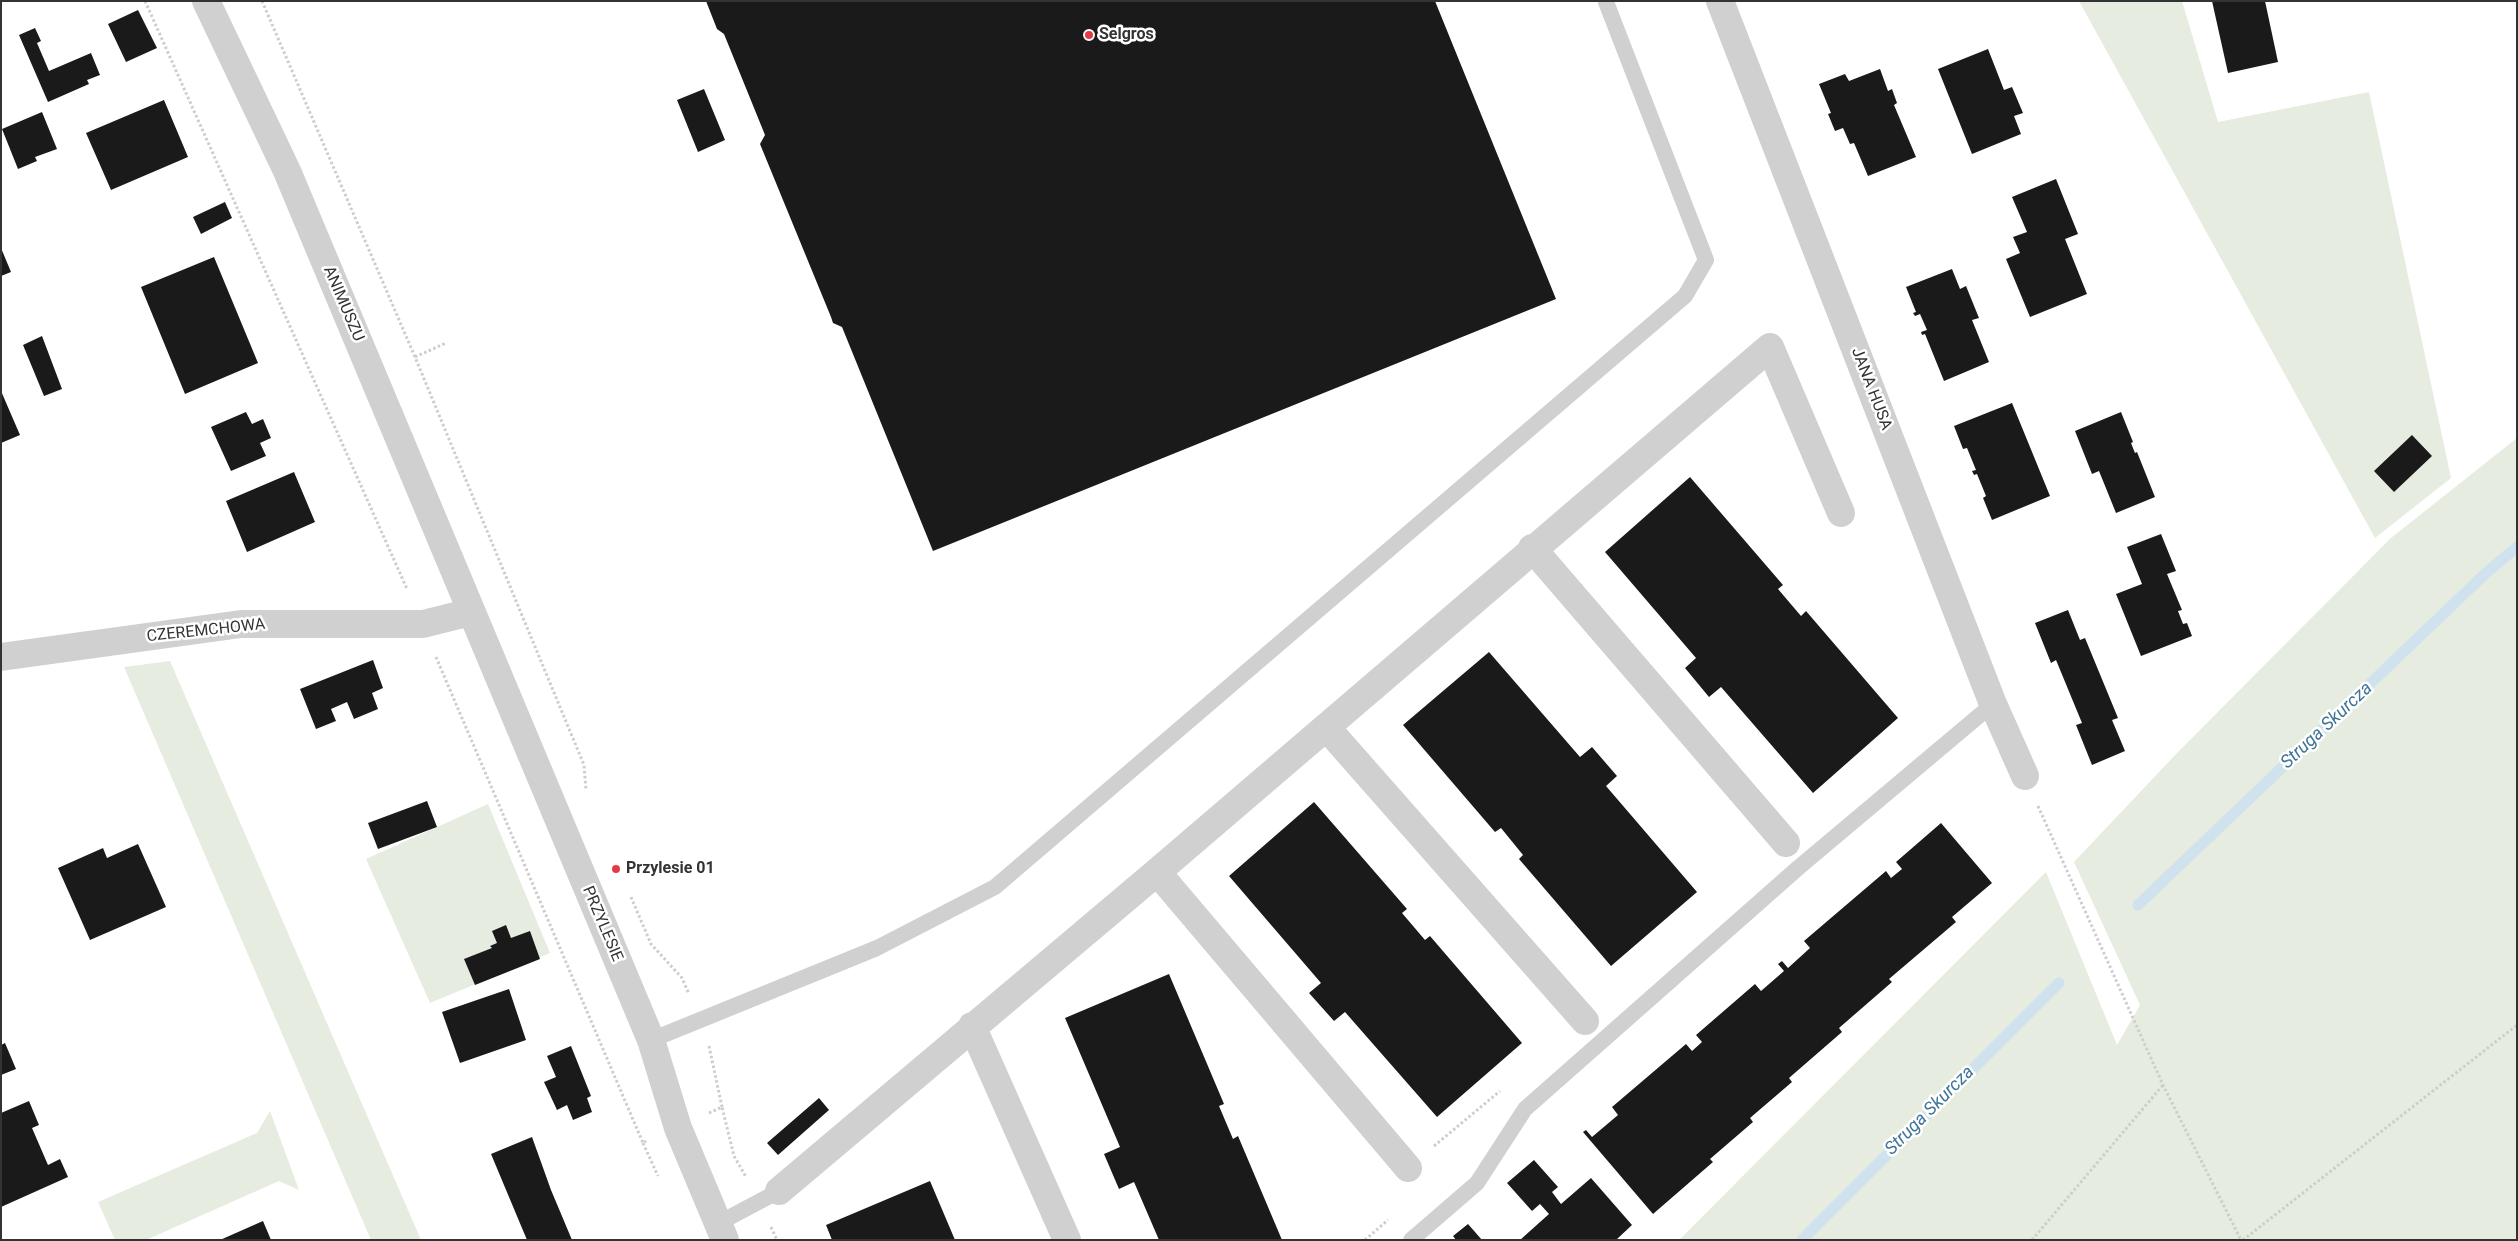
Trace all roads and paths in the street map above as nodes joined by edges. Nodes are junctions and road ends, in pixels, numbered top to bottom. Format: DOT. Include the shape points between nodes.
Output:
graph roads {
  1 [pos="145,1"];
  2 [pos="206,1"];
  3 [pos="262,1"];
  4 [pos="1720,1"];
  5 [pos="1606,2"];
  6 [pos="446,343"];
  7 [pos="415,357"];
  8 [pos="1841,514"];
  9 [pos="1532,548"];
  10 [pos="471,612"];
  11 [pos="423,624"];
  12 [pos="1,657"];
  13 [pos="1993,704"];
  14 [pos="1326,727"];
  15 [pos="2025,776"];
  16 [pos="590,798"];
  17 [pos="1786,843"];
  18 [pos="1157,872"];
  19 [pos="628,889"];
  20 [pos="700,1019"];
  21 [pos="1585,1021"];
  22 [pos="2517,1025"];
  23 [pos="972,1026"];
  24 [pos="651,1040"];
  25 [pos="2162,1085"];
  26 [pos="722,1107"];
  27 [pos="1408,1168"];
  28 [pos="779,1192"];
  29 [pos="722,1232"];
  30 [pos="1066,1240"];
  31 [pos="1411,1240"];
  32 [pos="2032,1240"];
  33 [pos="2242,1240"];
  1 -- 11 [label="path"];
  2 -- 10 [label="street, ANIMUSZU" via="287,171"];
  3 -- 7 [label="path"];
  4 -- 13 [label="street, JANA HUSA"];
  5 -- 20 [label="lane" via="1706,260 1685,296 995,887 877,948"];
  6 -- 7 [label="path"];
  7 -- 16 [label="path" via="584,765"];
  8 -- 9 [label="street" via="1770,347"];
  9 -- 14 [label="street"];
  9 -- 17 [label="street"];
  10 -- 11 [label="street, CZEREMCHOWA"];
  10 -- 24 [label="street, PRZYLESIE"];
  11 -- 12 [label="street, CZEREMCHOWA" via="241,624"];
  13 -- 15 [label="street, JANA HUSA"];
  13 -- 31 [label="lane" via="1798,868 1525,1109 1476,1183"];
  14 -- 18 [label="street"];
  14 -- 21 [label="street"];
  15 -- 25 [label="path"];
  18 -- 23 [label="street"];
  18 -- 27 [label="street"];
  19 -- 20 [label="path" via="651,944 682,978"];
  20 -- 24 [label="lane"];
  20 -- 26 [label="path" via="713,1055"];
  22 -- 33 [label="path"];
  23 -- 28 [label="street"];
  23 -- 30 [label="street"];
  24 -- 29 [label="street, PRZYLESIE" via="678,1128"];
  25 -- 32 [label="path"];
  25 -- 33 [label="path"];
  28 -- 29 [label="lane"];
}
